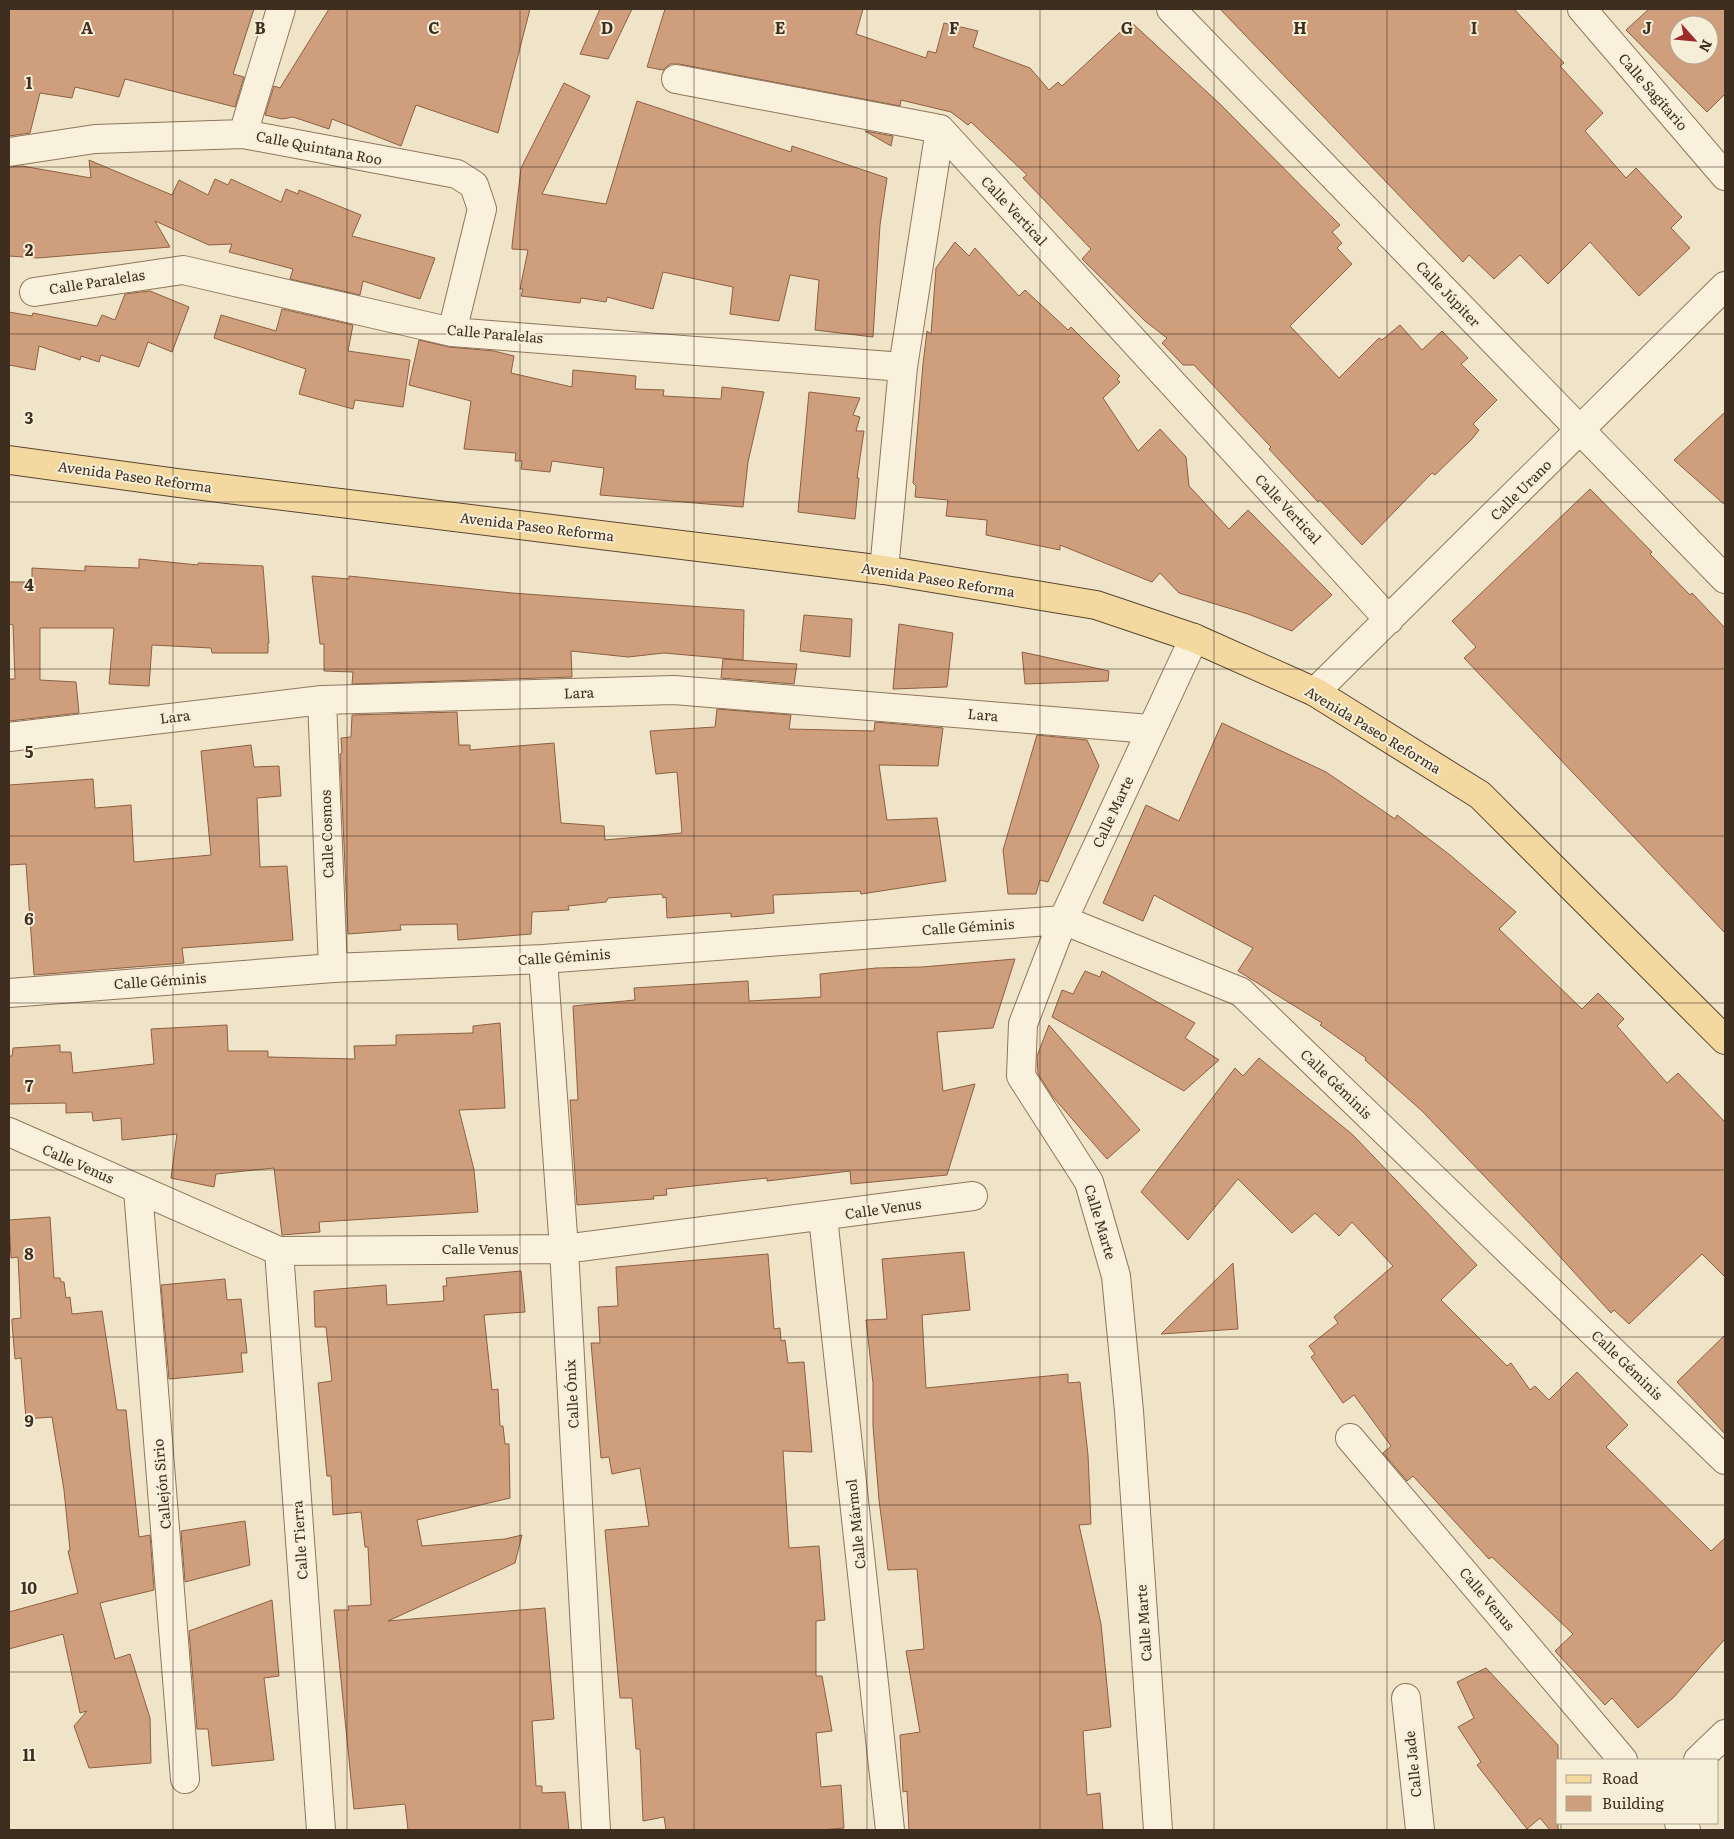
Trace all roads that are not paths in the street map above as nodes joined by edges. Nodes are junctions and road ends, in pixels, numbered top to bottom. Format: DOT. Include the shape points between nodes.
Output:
graph roads {
  1 [pos="281,9"];
  2 [pos="1171,9"];
  3 [pos="1582,9"];
  4 [pos="676,79"];
  5 [pos="940,129"];
  6 [pos="243,134"];
  7 [pos="9,152"];
  8 [pos="1725,176"];
  9 [pos="1725,286"];
  10 [pos="34,292"];
  11 [pos="452,332"];
  12 [pos="903,367"];
  13 [pos="1580,432"];
  14 [pos="9,460"];
  15 [pos="884,570"];
  16 [pos="1725,579"];
  17 [pos="1390,620"];
  18 [pos="1194,638"];
  19 [pos="1315,692"];
  20 [pos="322,700"];
  21 [pos="1150,729"];
  22 [pos="9,737"];
  23 [pos="1063,920"];
  24 [pos="543,959"];
  25 [pos="333,968"];
  26 [pos="9,993"];
  27 [pos="1725,1040"];
  28 [pos="9,1132"];
  29 [pos="138,1190"];
  30 [pos="973,1196"];
  31 [pos="823,1217"];
  32 [pos="564,1249"];
  33 [pos="279,1251"];
  34 [pos="1350,1438"];
  35 [pos="1725,1460"];
  36 [pos="1406,1698"];
  37 [pos="1725,1734"];
  38 [pos="1622,1759"];
  39 [pos="1699,1759"];
  40 [pos="185,1779"];
  41 [pos="322,1830"];
  42 [pos="596,1830"];
  43 [pos="890,1830"];
  44 [pos="1158,1830"];
  45 [pos="1420,1830"];
  1 -- 6 [label="street"];
  2 -- 13 [label="street, Calle Júpiter"];
  3 -- 8 [label="street, Calle Sagitario"];
  4 -- 5 [label="street"];
  5 -- 12 [label="street"];
  5 -- 17 [label="street, Calle Vertical"];
  6 -- 7 [label="street, Calle Quintana Roo" via="95,139"];
  6 -- 11 [label="street, Calle Quintana Roo" via="457,174 474,185 482,209"];
  9 -- 13 [label="street, Calle Urano"];
  10 -- 11 [label="street, Calle Paralelas" via="183,270"];
  11 -- 12 [label="street, Calle Paralelas"];
  12 -- 15 [label="street"];
  13 -- 16 [label="street, Calle Júpiter"];
  13 -- 17 [label="street, Calle Urano"];
  14 -- 15 [label="main road, Avenida Paseo Reforma"];
  15 -- 18 [label="main road, Avenida Paseo Reforma" via="1096,605"];
  17 -- 19 [label="street, Calle Urano"];
  18 -- 19 [label="main road, Avenida Paseo Reforma"];
  18 -- 21 [label="street, Calle Marte"];
  19 -- 27 [label="main road, Avenida Paseo Reforma" via="1480,794"];
  20 -- 21 [label="street, Lara" via="674,690"];
  20 -- 22 [label="street, Lara"];
  20 -- 25 [label="street, Calle Cosmos"];
  21 -- 23 [label="street, Calle Marte"];
  23 -- 24 [label="street, Calle Géminis"];
  23 -- 35 [label="street, Calle Géminis" via="1241,992"];
  23 -- 44 [label="street, Calle Marte" via="1023,1024 1021,1076 1089,1182 1116,1276 1130,1420"];
  24 -- 25 [label="street, Calle Géminis"];
  24 -- 32 [label="street, Calle Ónix"];
  25 -- 26 [label="street, Calle Géminis"];
  28 -- 29 [label="street, Calle Venus"];
  29 -- 33 [label="street, Calle Venus"];
  29 -- 40 [label="street, Callejón Sirio"];
  30 -- 31 [label="street, Calle Venus"];
  31 -- 32 [label="street, Calle Venus"];
  31 -- 43 [label="street, Calle Mármol"];
  32 -- 33 [label="street, Calle Venus"];
  32 -- 42 [label="street, Calle Ónix"];
  33 -- 41 [label="street, Calle Tierra"];
  34 -- 38 [label="street, Calle Venus"];
  36 -- 45 [label="street, Calle Jade"];
  37 -- 39 [label="street"];
}
